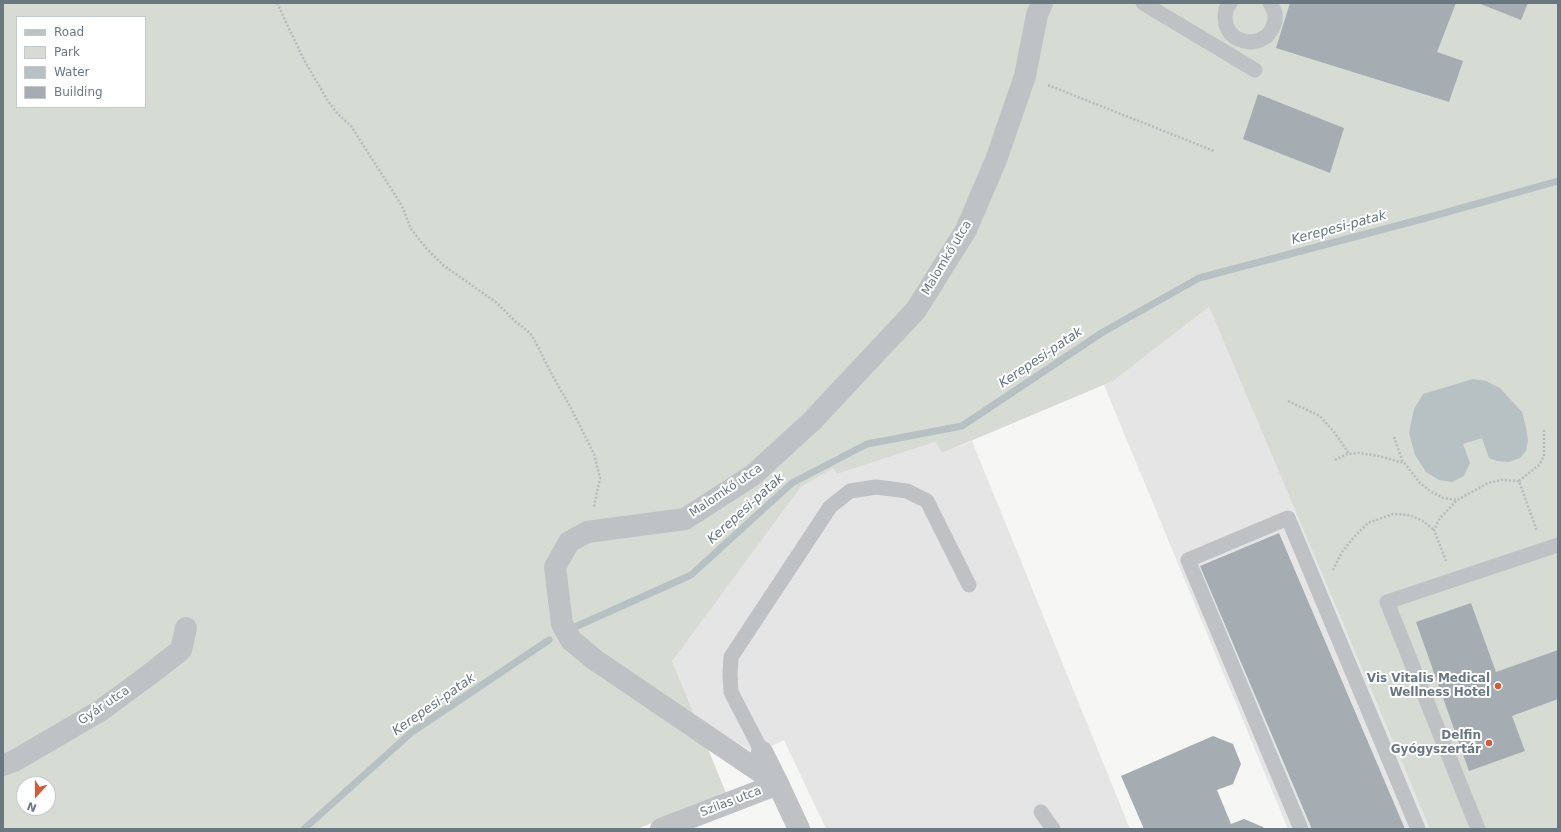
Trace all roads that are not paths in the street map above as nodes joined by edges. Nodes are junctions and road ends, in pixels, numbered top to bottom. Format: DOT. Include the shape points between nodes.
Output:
graph roads {
  1 [pos="1143,3"];
  2 [pos="1230,3"];
  3 [pos="1270,3"];
  4 [pos="1039,7"];
  5 [pos="1236,38"];
  6 [pos="1226,53"];
  7 [pos="1255,70"];
  8 [pos="1558,545"];
  9 [pos="969,585"];
  10 [pos="186,628"];
  11 [pos="762,752"];
  12 [pos="3,765"];
  13 [pos="778,784"];
  14 [pos="1041,812"];
  15 [pos="661,829"];
  16 [pos="799,829"];
  17 [pos="1053,829"];
  18 [pos="1301,829"];
  19 [pos="1418,829"];
  20 [pos="1478,829"];
  1 -- 6 [label="lane"];
  2 -- 5 [label="lane" via="1226,9 1226,26"];
  3 -- 5 [label="lane" via="1275,13 1275,21 1267,36 1252,42"];
  4 -- 13 [label="street, Malomkő utca" via="1026,76 996,160 966,230 916,310 812,421 753,476 685,519 587,532 569,542 555,567 562,624 571,640 594,660"];
  5 -- 6 [label="lane"];
  6 -- 7 [label="lane"];
  8 -- 20 [label="lane" via="1387,602"];
  9 -- 11 [label="lane" via="927,501 907,491 876,487 850,491 830,507 731,657 731,692"];
  10 -- 12 [label="street, Gyár utca" via="181,650 143,680 100,712 14,762"];
  11 -- 13 [label="street, Szilas utca"];
  13 -- 15 [label="street, Szilas utca"];
  13 -- 16 [label="street, Szilas utca"];
  14 -- 17 [label="lane"];
  18 -- 19 [label="lane" via="1188,560 1288,518"];
}
